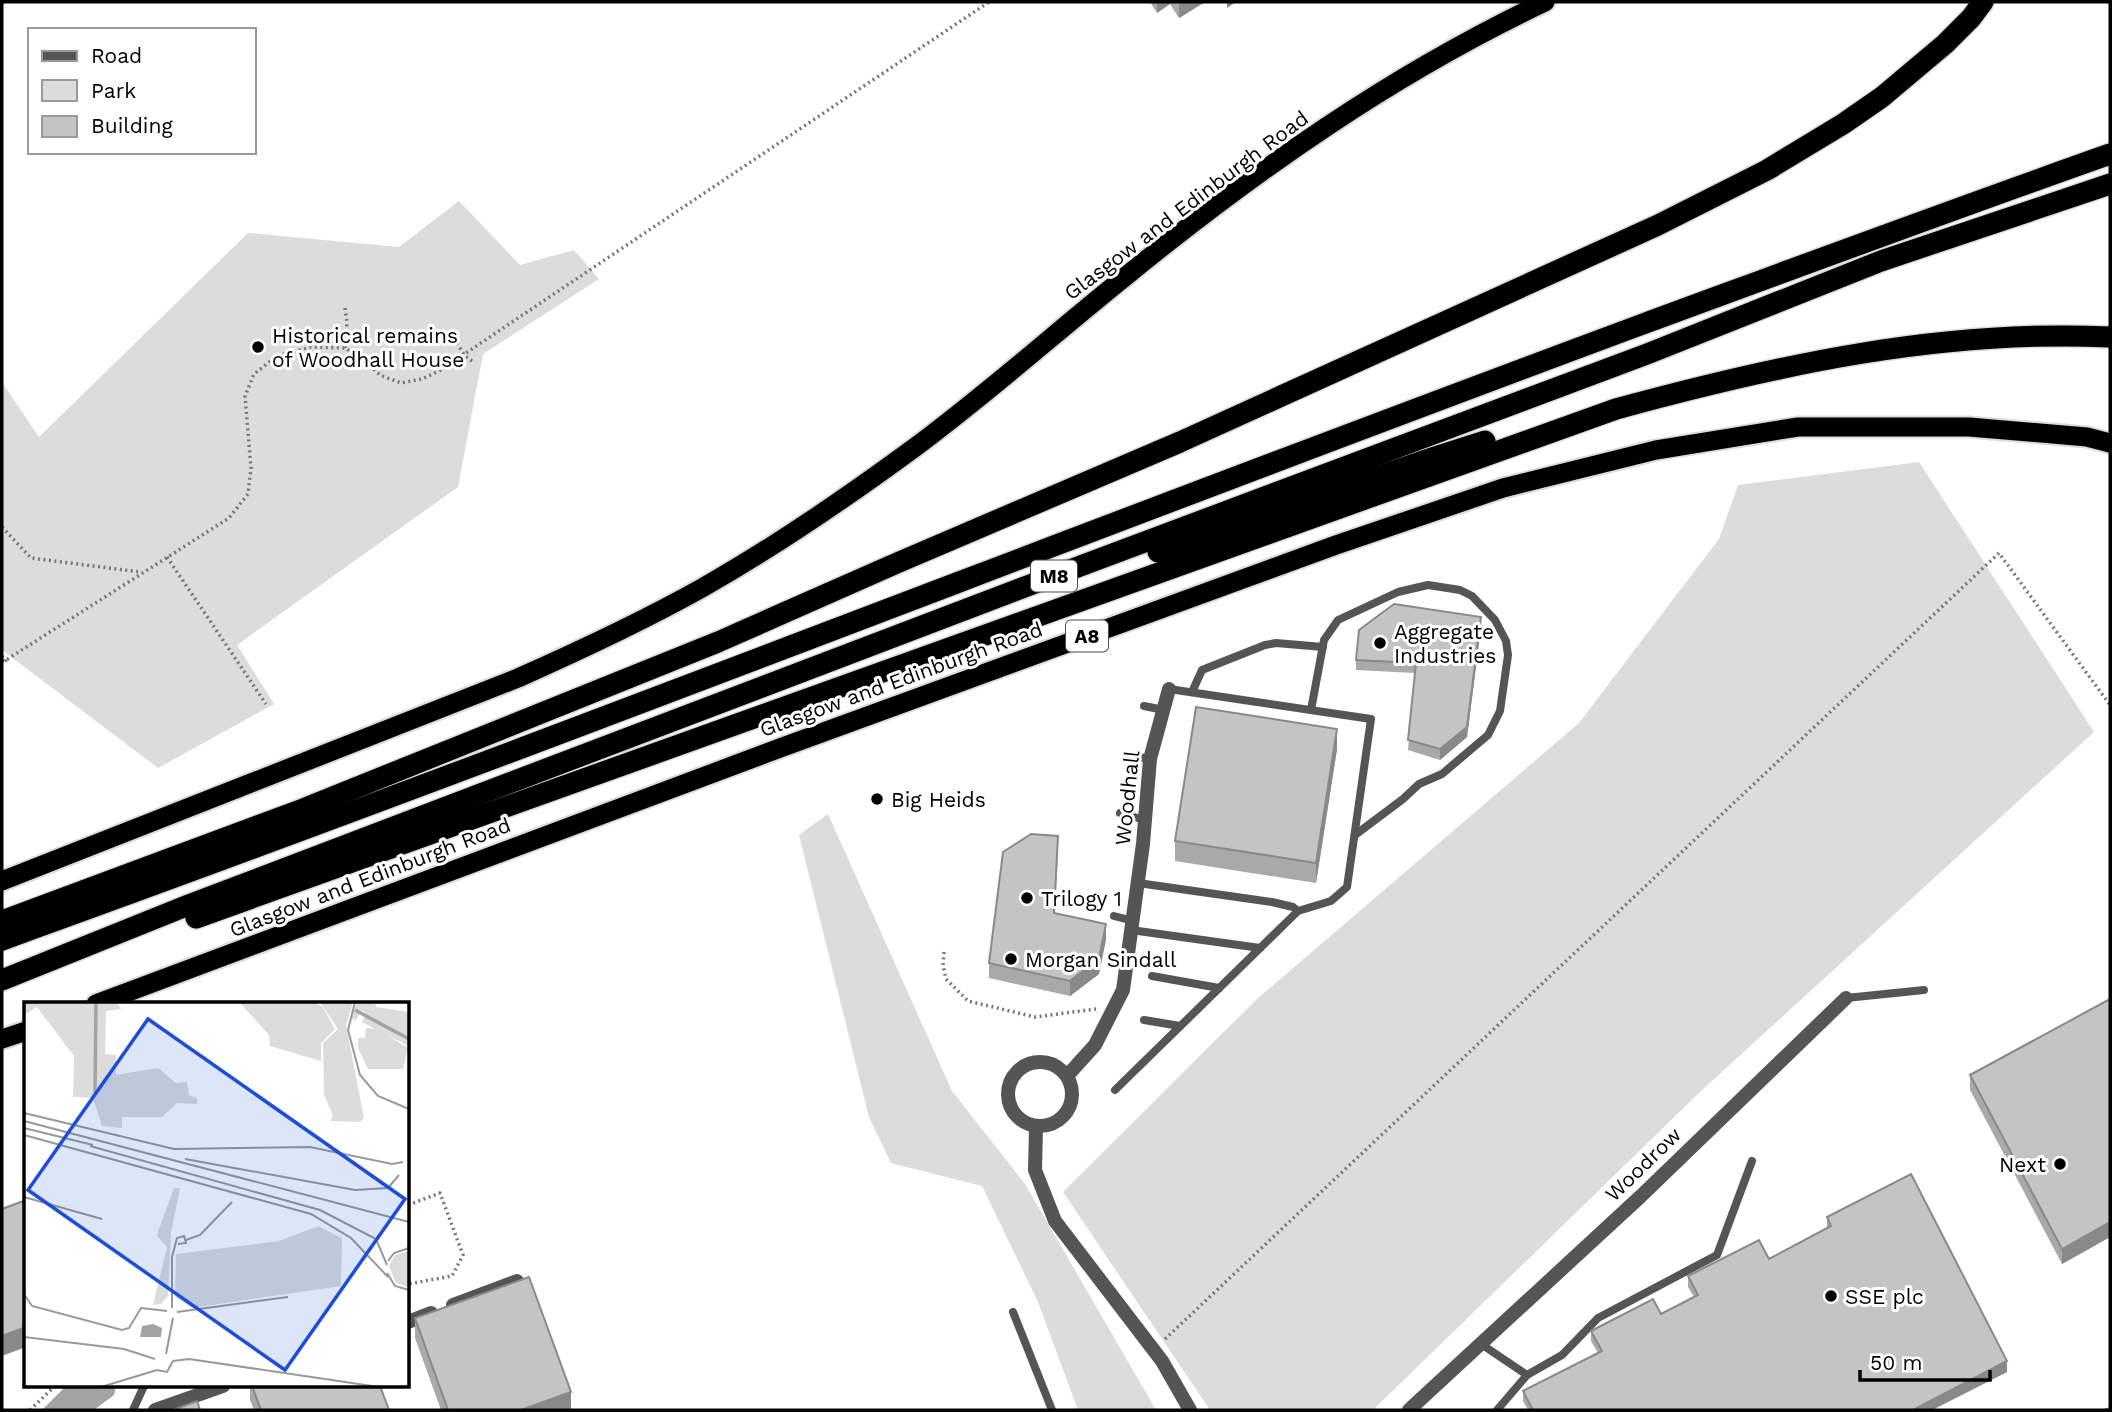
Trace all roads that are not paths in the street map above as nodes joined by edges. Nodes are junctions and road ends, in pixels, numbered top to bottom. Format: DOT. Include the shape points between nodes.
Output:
graph roads {
  1 [pos="1545,2"];
  2 [pos="1983,2"];
  3 [pos="2110,154"];
  4 [pos="2110,184"];
  5 [pos="2110,337"];
  6 [pos="1573,425"];
  7 [pos="2110,443"];
  8 [pos="1051,578"];
  9 [pos="1323,647"];
  10 [pos="1169,688"];
  11 [pos="1192,692"];
  12 [pos="1144,706"];
  13 [pos="1164,710"];
  14 [pos="1311,710"];
  15 [pos="1129,755"];
  16 [pos="1150,759"];
  17 [pos="1120,813"];
  18 [pos="1145,820"];
  19 [pos="1355,835"];
  20 [pos="2,881"];
  21 [pos="1138,883"];
  22 [pos="1298,911"];
  23 [pos="1114,916"];
  24 [pos="2,921"];
  25 [pos="1132,926"];
  26 [pos="2,940"];
  27 [pos="1260,948"];
  28 [pos="1152,976"];
  29 [pos="2,981"];
  30 [pos="1220,988"];
  31 [pos="1924,990"];
  32 [pos="1846,998"];
  33 [pos="101,1002"];
  34 [pos="1144,1020"];
  35 [pos="1180,1026"];
  36 [pos="24,1032"];
  37 [pos="2,1039"];
  38 [pos="1067,1076"];
  39 [pos="1115,1090"];
  40 [pos="1037,1127"];
  41 [pos="1752,1161"];
  42 [pos="517,1281"];
  43 [pos="1013,1312"];
  44 [pos="410,1321"];
  45 [pos="1481,1344"];
  46 [pos="1527,1375"];
  47 [pos="143,1388"];
  48 [pos="217,1388"];
  49 [pos="133,1410"];
  50 [pos="155,1410"];
  51 [pos="1052,1410"];
  52 [pos="1190,1410"];
  53 [pos="1409,1410"];
  54 [pos="1497,1410"];
  1 -- 20 [label="highway, Glasgow and Edinburgh Road" via="1431,61 1293,148 1147,259 917,446 792,533 701,589 518,678"];
  2 -- 24 [label="highway" via="1962,28 1917,68 1843,124 1767,170 1658,225 1180,442 718,642 303,809"];
  3 -- 26 [label="highway, M8" via="1430,403"];
  4 -- 8 [label="highway, M8" via="1881,261"];
  5 -- 6 [label="highway, M8" via="1971,338 1880,349 1688,389"];
  6 -- 8 [label="highway" via="1528,428 1119,566"];
  6 -- 29 [label="highway, M8" via="322,873"];
  7 -- 33 [label="highway, Glasgow and Edinburgh Road / A8" via="1969,427 1798,427 1656,450 1503,488 793,743"];
  8 -- 29 [label="highway, M8" via="186,906"];
  9 -- 11 [label="lane" via="1265,645 1202,670"];
  9 -- 14 [label="lane"];
  9 -- 19 [label="lane" via="1338,620 1398,592 1428,585 1472,596 1495,620 1506,641 1500,711 1488,735 1443,774 1419,784"];
  10 -- 11 [label="lane, Woodhall"];
  10 -- 13 [label="street, Woodhall"];
  11 -- 14 [label="lane, Woodhall"];
  12 -- 13 [label="lane"];
  13 -- 16 [label="street, Woodhall"];
  14 -- 19 [label="lane, Woodhall" via="1371,719"];
  15 -- 16 [label="lane"];
  16 -- 18 [label="street, Woodhall"];
  17 -- 18 [label="lane"];
  18 -- 21 [label="street, Woodhall"];
  19 -- 22 [label="lane, Woodhall" via="1347,887 1331,901"];
  21 -- 22 [label="lane" via="1272,902"];
  21 -- 25 [label="street, Woodhall"];
  22 -- 27 [label="lane"];
  23 -- 25 [label="lane"];
  25 -- 27 [label="lane"];
  25 -- 38 [label="street, Woodhall" via="1124,990 1095,1045"];
  27 -- 30 [label="lane"];
  28 -- 30 [label="lane"];
  30 -- 35 [label="lane"];
  31 -- 32 [label="lane, Woodrow"];
  32 -- 45 [label="street, Woodrow"];
  34 -- 35 [label="lane"];
  35 -- 39 [label="lane"];
  36 -- 37 [label="highway"];
  38 -- 40 [label="street" via="1072,1091 1067,1113 1051,1125"];
  38 -- 40 [label="street" via="1056,1066 1039,1062 1020,1068 1011,1079 1010,1109 1026,1124"];
  40 -- 52 [label="street" via="1035,1170 1055,1221 1153,1350"];
  41 -- 46 [label="lane" via="1717,1255 1598,1318 1562,1354"];
  42 -- 44 [label="street"];
  43 -- 51 [label="lane"];
  45 -- 46 [label="lane"];
  45 -- 53 [label="street, Woodrow"];
  46 -- 54 [label="lane"];
  47 -- 49 [label="lane"];
  48 -- 50 [label="street"];
}
